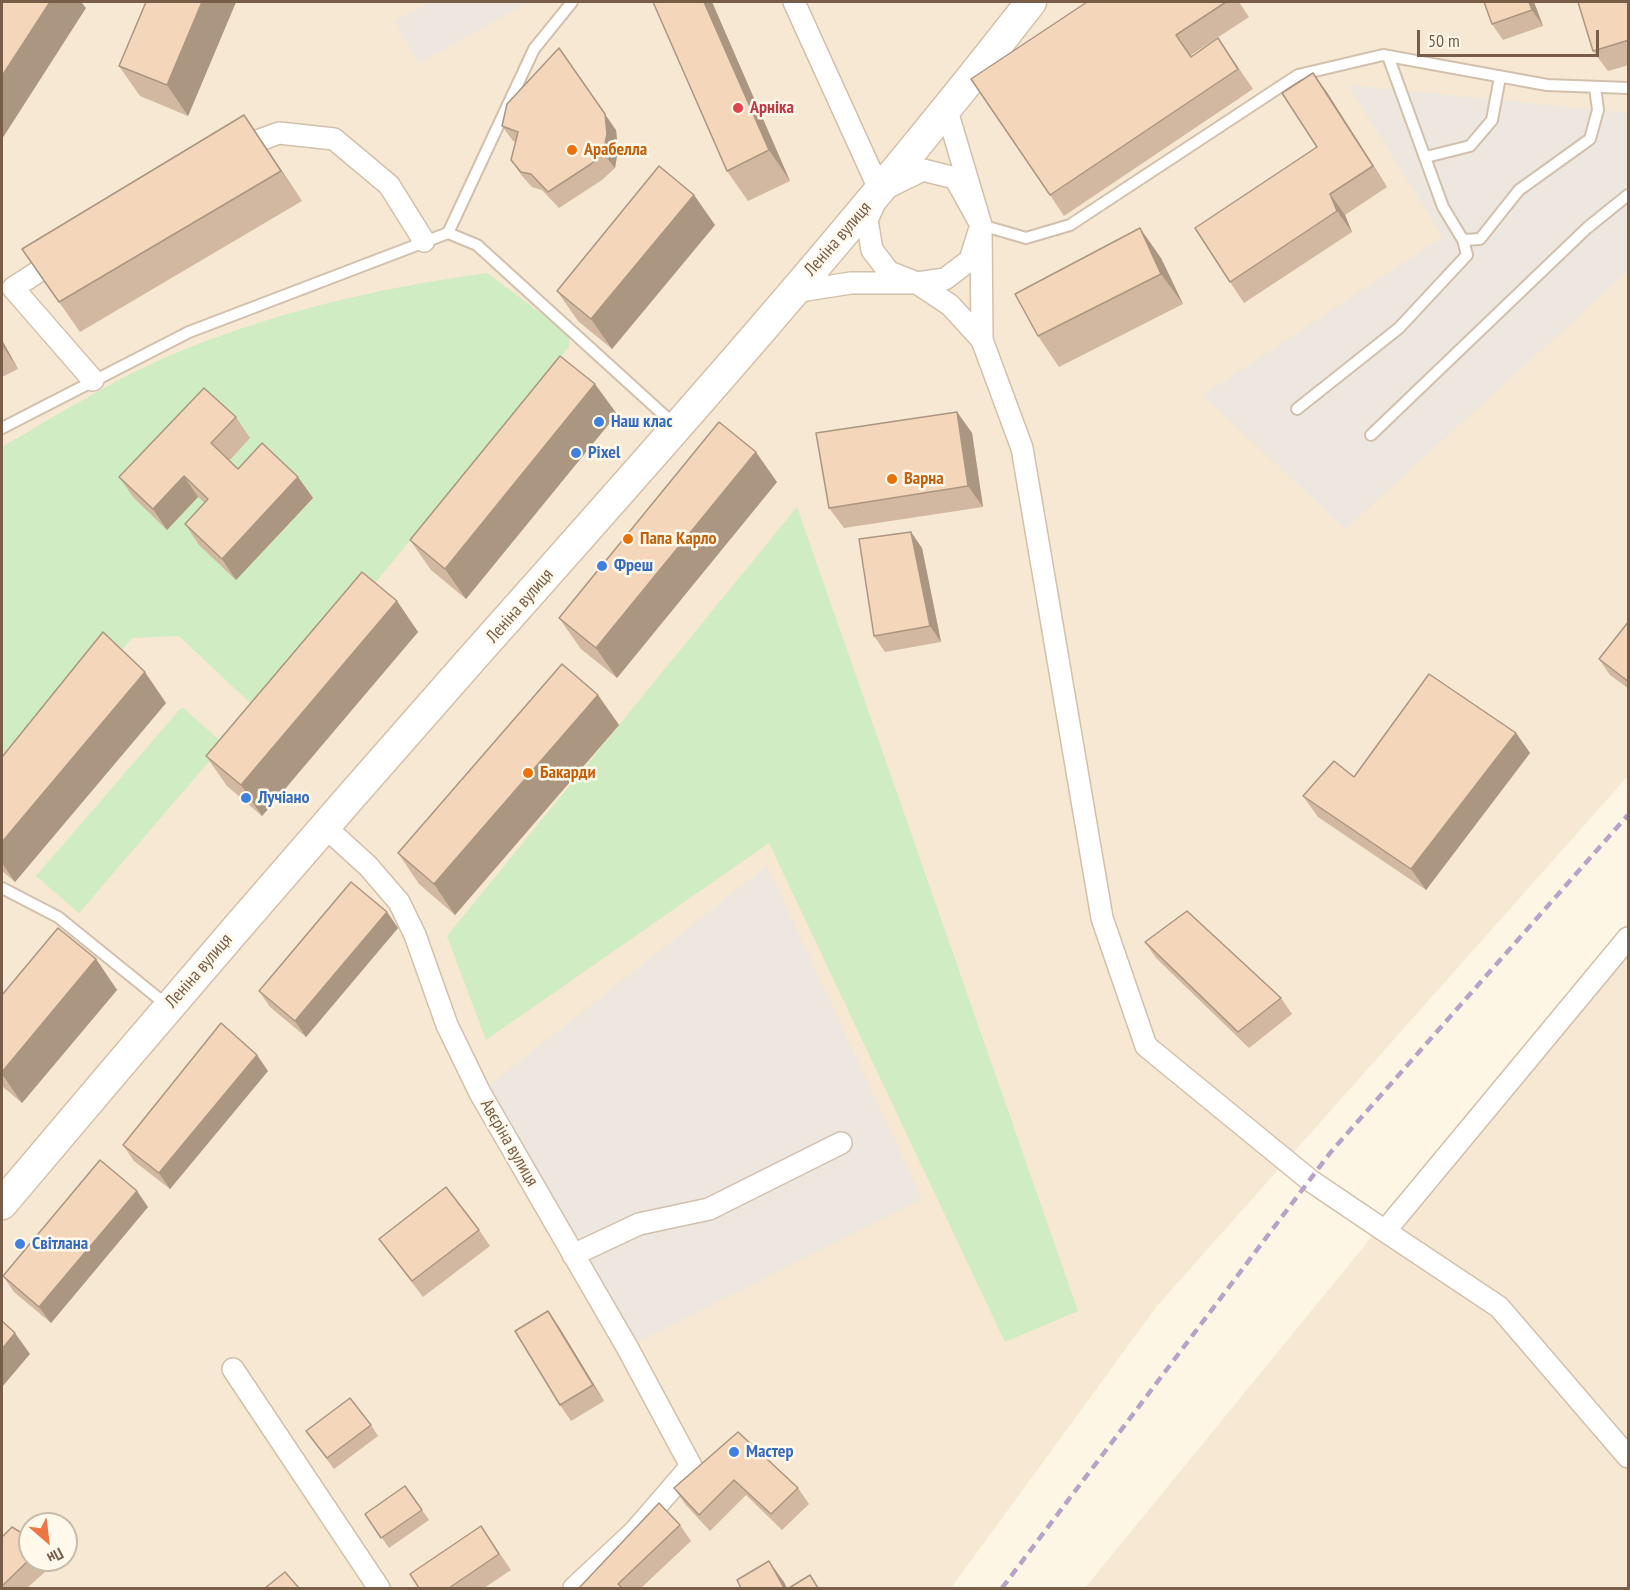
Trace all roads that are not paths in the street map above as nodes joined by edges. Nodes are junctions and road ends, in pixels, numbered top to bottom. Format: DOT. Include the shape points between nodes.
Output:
graph roads {
  1 [pos="572,2"];
  2 [pos="794,2"];
  3 [pos="1031,2"];
  4 [pos="1388,56"];
  5 [pos="1500,77"];
  6 [pos="1595,87"];
  7 [pos="1629,88"];
  8 [pos="947,111"];
  9 [pos="218,156"];
  10 [pos="1426,158"];
  11 [pos="880,191"];
  12 [pos="1629,195"];
  13 [pos="981,225"];
  14 [pos="448,233"];
  15 [pos="1463,240"];
  16 [pos="424,241"];
  17 [pos="81,244"];
  18 [pos="917,283"];
  19 [pos="793,292"];
  20 [pos="982,340"];
  21 [pos="93,380"];
  22 [pos="1297,409"];
  23 [pos="677,427"];
  24 [pos="2,428"];
  25 [pos="1371,435"];
  26 [pos="324,826"];
  27 [pos="2,888"];
  28 [pos="1629,938"];
  29 [pos="168,1006"];
  30 [pos="841,1143"];
  31 [pos="2,1204"];
  32 [pos="1385,1231"];
  33 [pos="573,1256"];
  34 [pos="233,1369"];
  35 [pos="1629,1456"];
  36 [pos="379,1588"];
  37 [pos="574,1588"];
  1 -- 14 [label="lane" via="534,49"];
  2 -- 11 [label="street"];
  3 -- 8 [label="main road, Леніна вулиця"];
  4 -- 5 [label="lane"];
  4 -- 10 [label="lane"];
  4 -- 13 [label="lane" via="1298,75 1070,225 1026,238"];
  5 -- 6 [label="lane" via="1547,85"];
  5 -- 10 [label="lane" via="1492,120 1470,146"];
  6 -- 7 [label="lane"];
  6 -- 15 [label="lane" via="1598,110 1590,139 1519,190 1480,239"];
  8 -- 11 [label="main road, Леніна вулиця"];
  8 -- 13 [label="street"];
  9 -- 16 [label="street" via="279,133 334,139 389,185"];
  10 -- 15 [label="lane" via="1443,207"];
  11 -- 13 [label="street" via="923,170 955,178"];
  11 -- 18 [label="street" via="867,220 872,250 889,272"];
  11 -- 19 [label="main road, Леніна вулиця"];
  12 -- 25 [label="lane" via="1587,228"];
  13 -- 18 [label="street" via="970,260 945,279"];
  13 -- 20 [label="street"];
  14 -- 16 [label="lane"];
  14 -- 23 [label="lane" via="477,245"];
  15 -- 22 [label="lane" via="1467,255 1400,328"];
  16 -- 21 [label="lane" via="189,332"];
  17 -- 21 [label="street" via="13,288"];
  18 -- 19 [label="street" via="851,283"];
  18 -- 20 [label="street" via="950,305"];
  19 -- 23 [label="main road, Леніна вулиця"];
  20 -- 32 [label="street" via="1022,448 1102,918 1146,1046 1311,1181"];
  21 -- 24 [label="lane"];
  23 -- 26 [label="main road, Леніна вулиця"];
  26 -- 29 [label="main road, Леніна вулиця"];
  26 -- 33 [label="street, Авєріна вулиця" via="368,866 399,902 447,1025 475,1083"];
  27 -- 29 [label="lane" via="58,917"];
  28 -- 32 [label="street"];
  29 -- 31 [label="main road, Леніна вулиця"];
  30 -- 33 [label="street" via="708,1209 639,1224"];
  32 -- 35 [label="street" via="1498,1307"];
  33 -- 37 [label="street, Авєріна вулиця" via="691,1466 634,1532"];
  34 -- 36 [label="street"];
}
